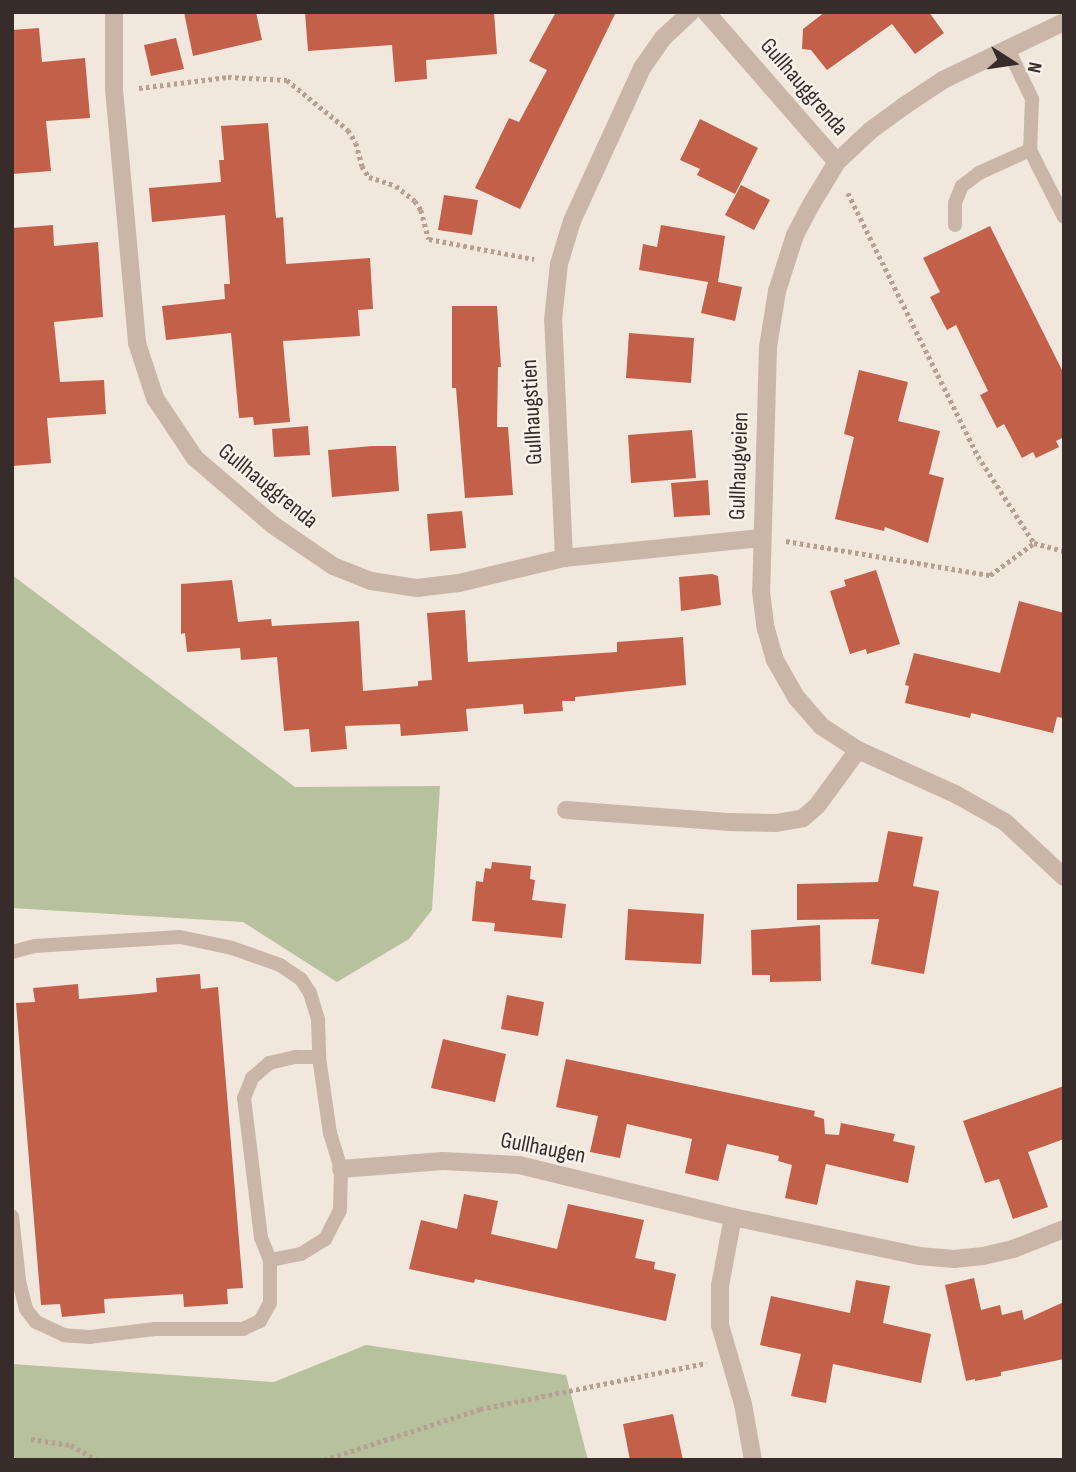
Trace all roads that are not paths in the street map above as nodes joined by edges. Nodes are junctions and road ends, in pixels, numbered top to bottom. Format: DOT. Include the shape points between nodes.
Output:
graph roads {
  1 [pos="114,12"];
  2 [pos="691,12"];
  3 [pos="706,12"];
  4 [pos="1064,22"];
  5 [pos="1007,47"];
  6 [pos="1030,150"];
  7 [pos="838,162"];
  8 [pos="1064,217"];
  9 [pos="955,225"];
  10 [pos="761,538"];
  11 [pos="564,558"];
  12 [pos="858,750"];
  13 [pos="566,810"];
  14 [pos="1064,877"];
  15 [pos="12,952"];
  16 [pos="319,1057"];
  17 [pos="341,1169"];
  18 [pos="12,1216"];
  19 [pos="733,1217"];
  20 [pos="1064,1229"];
  21 [pos="270,1260"];
  22 [pos="753,1460"];
  1 -- 11 [label="street, Gullhauggrenda" via="114,89 137,343 155,398 195,458 273,525 333,566 371,581 417,588 459,583"];
  2 -- 11 [label="street, Gullhaugstien" via="664,37 642,68 572,221 559,264 553,320"];
  3 -- 7 [label="street, Gullhauggrenda"];
  4 -- 5 [label="street, Gullhaugveien"];
  5 -- 6 [label="lane" via="1032,99"];
  5 -- 7 [label="street, Gullhaugveien" via="904,106"];
  6 -- 8 [label="lane"];
  6 -- 9 [label="lane" via="979,173 962,186 955,203"];
  7 -- 10 [label="street, Gullhaugveien" via="795,235 776,291 768,347"];
  10 -- 11 [label="street, Gullhauggrenda"];
  10 -- 12 [label="street, Gullhaugveien" via="761,591 775,660 796,697 821,726"];
  12 -- 13 [label="street" via="803,818 776,823 729,822"];
  12 -- 14 [label="street, Gullhaugveien" via="1004,822"];
  15 -- 16 [label="lane" via="180,937 232,948 280,965 302,979 318,1020"];
  16 -- 17 [label="lane" via="330,1133"];
  16 -- 21 [label="lane" via="269,1063 252,1077 244,1098 261,1238"];
  17 -- 19 [label="street, Gullhaugen" via="443,1161 519,1165"];
  17 -- 21 [label="lane" via="340,1210 325,1239 300,1254"];
  18 -- 21 [label="lane" via="26,1309 36,1322 64,1335 243,1329 260,1321 270,1303"];
  19 -- 20 [label="street, Gullhaugen" via="919,1256 954,1259 1013,1249"];
  19 -- 22 [label="street" via="720,1286 720,1325 743,1404"];
}
